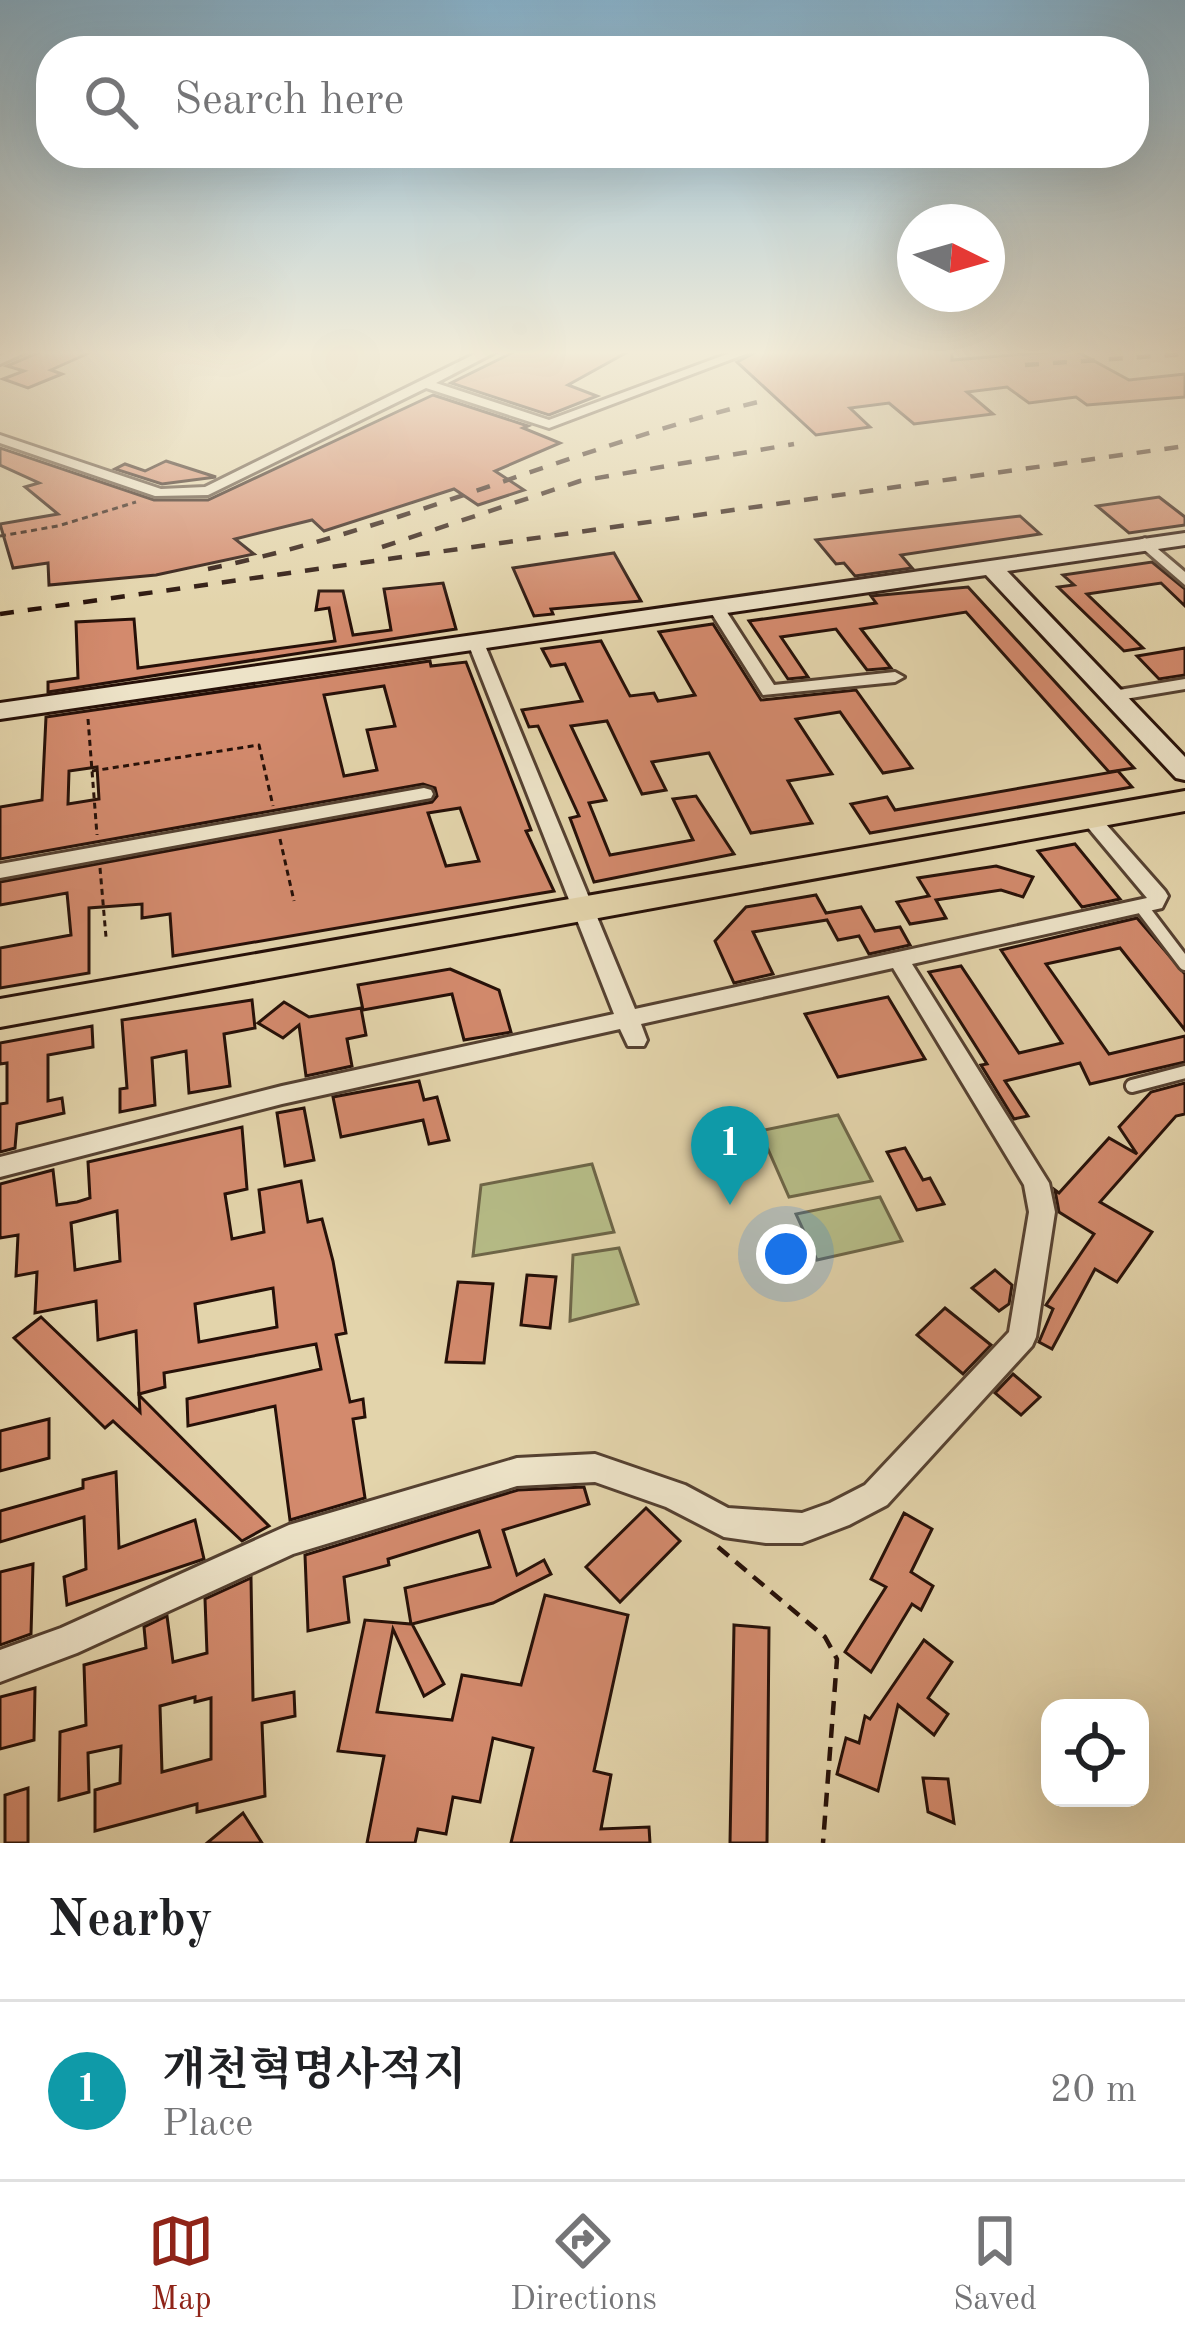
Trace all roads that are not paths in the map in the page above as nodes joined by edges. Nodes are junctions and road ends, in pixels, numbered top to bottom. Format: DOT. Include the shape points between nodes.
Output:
graph roads {
  1 [pos="322,436"];
  2 [pos="0,439"];
  3 [pos="1185,538"];
  4 [pos="1145,543"];
  5 [pos="991,567"];
  6 [pos="1185,580"];
  7 [pos="715,606"];
  8 [pos="476,643"];
  9 [pos="895,677"];
  10 [pos="1185,684"];
  11 [pos="1113,696"];
  12 [pos="0,711"];
  13 [pos="1185,772"];
  14 [pos="424,794"];
  15 [pos="1185,801"];
  16 [pos="1090,818"];
  17 [pos="0,871"];
  18 [pos="581,907"];
  19 [pos="1144,910"];
  20 [pos="901,963"];
  21 [pos="1185,964"];
  22 [pos="0,1013"];
  23 [pos="632,1030"];
  24 [pos="1185,1072"];
  25 [pos="1132,1086"];
  26 [pos="0,1168"];
  27 [pos="0,1666"];
  1 -- 2 [label="street" via="223,485 167,493"];
  3 -- 4 [label="main road"];
  4 -- 5 [label="main road"];
  4 -- 6 [label="street"];
  5 -- 7 [label="main road"];
  5 -- 11 [label="main road"];
  7 -- 8 [label="main road"];
  7 -- 9 [label="street" via="769,691"];
  8 -- 12 [label="main road"];
  8 -- 18 [label="street"];
  10 -- 11 [label="street"];
  11 -- 13 [label="main road"];
  14 -- 17 [label="street"];
  15 -- 16 [label="main road"];
  16 -- 18 [label="main road"];
  16 -- 19 [label="street" via="1158,896"];
  18 -- 22 [label="main road"];
  18 -- 23 [label="street"];
  19 -- 20 [label="street"];
  19 -- 21 [label="lane"];
  20 -- 23 [label="street"];
  20 -- 27 [label="street" via="1036,1183 1042,1211 1022,1337 876,1496 802,1528 766,1528 724,1522 595,1468 518,1472 289,1540"];
  23 -- 26 [label="street" via="282,1095"];
  24 -- 25 [label="lane"];
}
